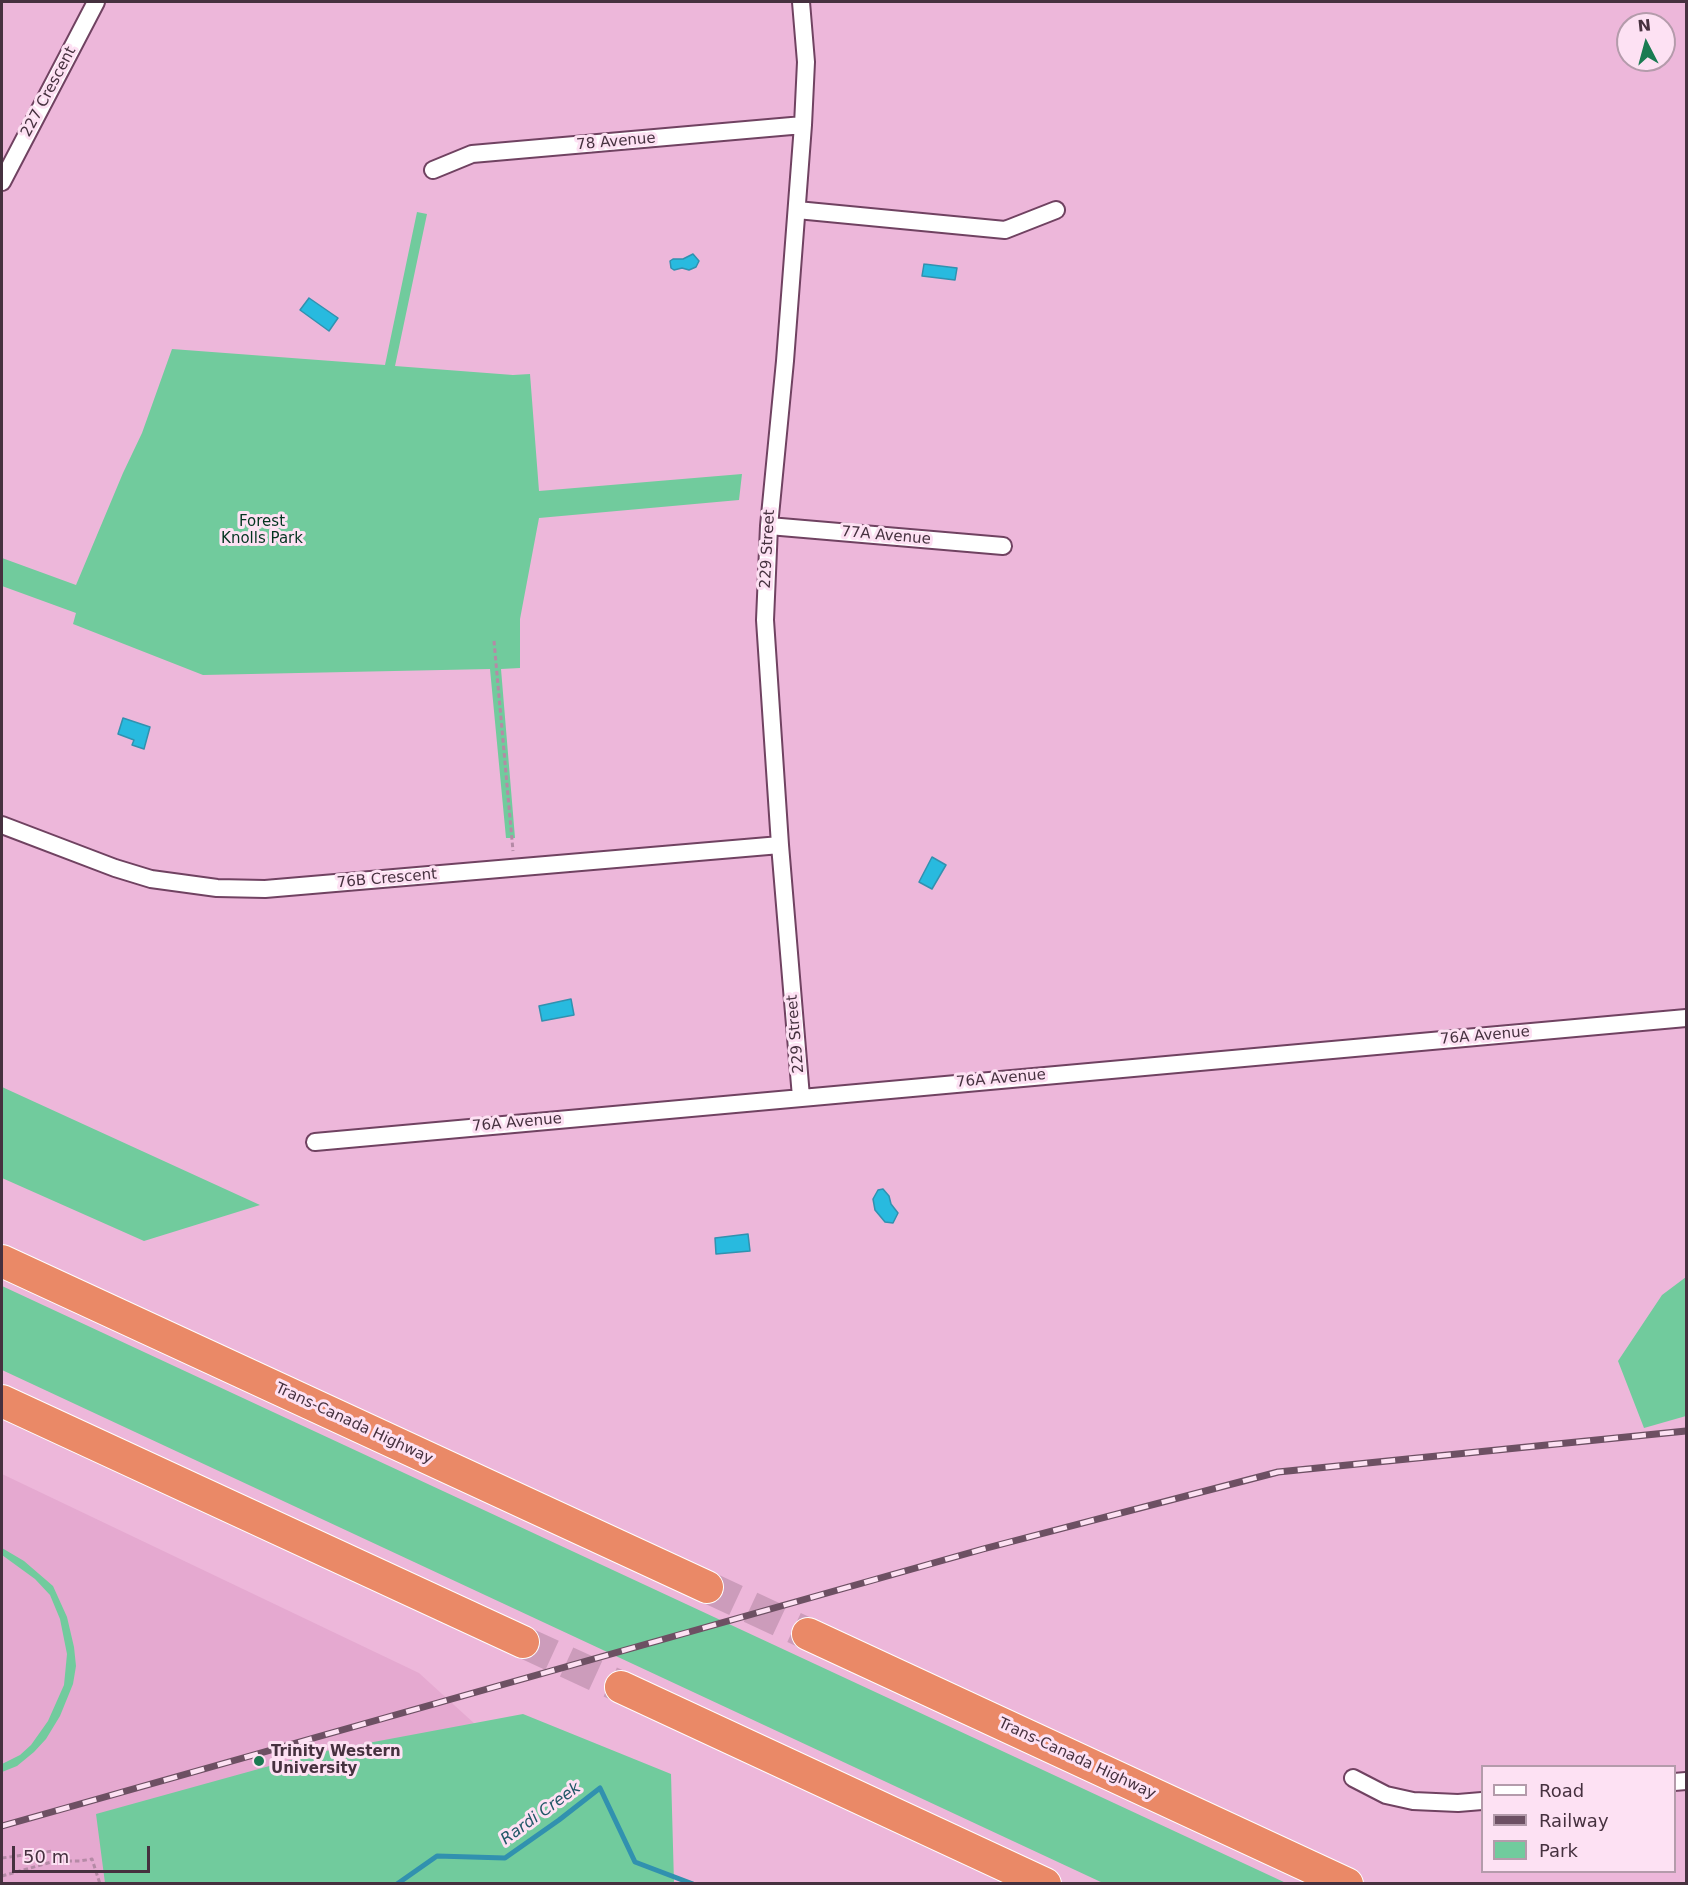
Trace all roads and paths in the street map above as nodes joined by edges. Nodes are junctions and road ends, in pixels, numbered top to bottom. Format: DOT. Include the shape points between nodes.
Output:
graph roads {
  1 [pos="96,2"];
  2 [pos="801,2"];
  3 [pos="803,125"];
  4 [pos="433,170"];
  5 [pos="2,182"];
  6 [pos="797,210"];
  7 [pos="1056,210"];
  8 [pos="769,526"];
  9 [pos="1003,546"];
  10 [pos="494,641"];
  11 [pos="2,825"];
  12 [pos="780,844"];
  13 [pos="513,867"];
  14 [pos="1686,1018"];
  15 [pos="801,1097"];
  16 [pos="315,1142"];
  17 [pos="2,1261"];
  18 [pos="2,1401"];
  19 [pos="707,1587"];
  20 [pos="808,1634"];
  21 [pos="523,1642"];
  22 [pos="621,1687"];
  23 [pos="1353,1778"];
  24 [pos="1481,1801"];
  25 [pos="2,1858"];
  26 [pos="55,1861"];
  27 [pos="2,1876"];
  28 [pos="100,1884"];
  29 [pos="1044,1884"];
  30 [pos="1347,1884"];
  1 -- 5 [label="street, 227 Crescent"];
  2 -- 3 [label="street, 229 Street" via="806,62"];
  3 -- 4 [label="street, 78 Avenue" via="472,154"];
  3 -- 6 [label="street, 229 Street"];
  6 -- 7 [label="street" via="1005,230"];
  6 -- 8 [label="street, 229 Street"];
  8 -- 9 [label="street, 77A Avenue"];
  8 -- 12 [label="street, 229 Street" via="765,620"];
  10 -- 13 [label="path"];
  11 -- 13 [label="street, 76B Crescent" via="151,879 217,888 265,889"];
  12 -- 13 [label="street, 76B Crescent"];
  12 -- 15 [label="street, 229 Street"];
  14 -- 15 [label="street, 76A Avenue"];
  15 -- 16 [label="street, 76A Avenue"];
  17 -- 19 [label="highway, Trans-Canada Highway"];
  18 -- 21 [label="highway"];
  20 -- 30 [label="highway, Trans-Canada Highway"];
  22 -- 29 [label="highway"];
  23 -- 24 [label="street" via="1386,1795 1413,1801"];
  25 -- 26 [label="path" via="52,1851"];
  26 -- 27 [label="path"];
  26 -- 28 [label="path" via="92,1859"];
}
